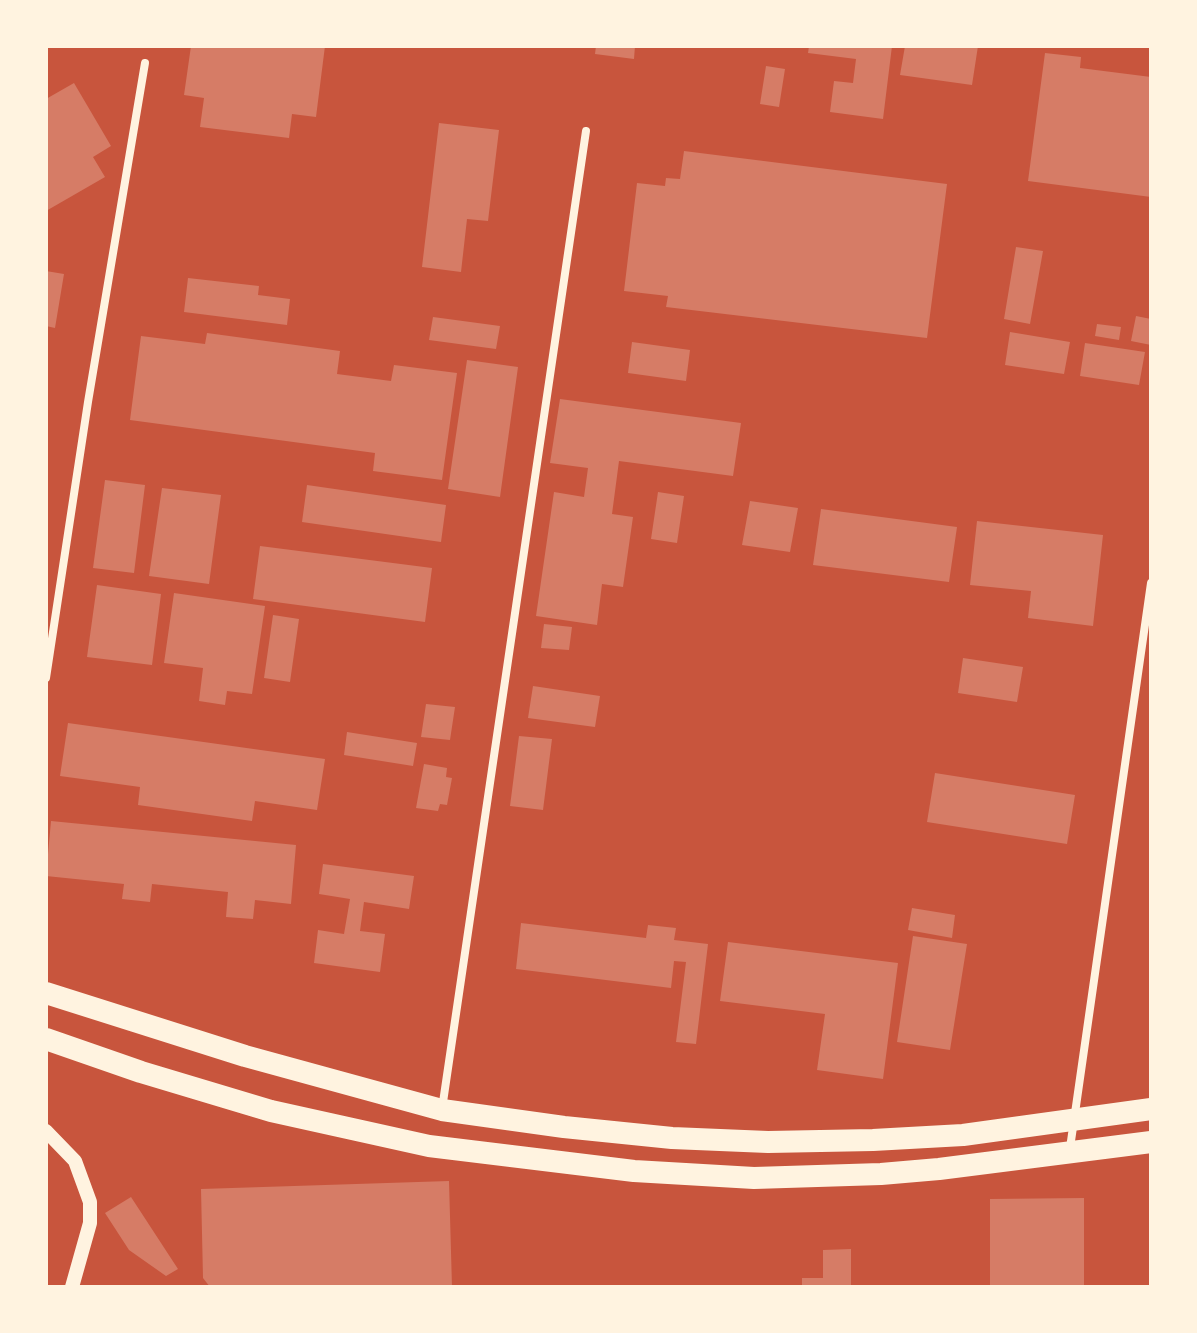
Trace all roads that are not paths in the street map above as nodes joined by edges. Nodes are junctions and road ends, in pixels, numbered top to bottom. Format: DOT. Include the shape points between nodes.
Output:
graph roads {
  1 [pos="145,63"];
  2 [pos="586,131"];
  3 [pos="1151,583"];
  4 [pos="46,678"];
  5 [pos="46,993"];
  6 [pos="46,1039"];
  7 [pos="1151,1109"];
  8 [pos="442,1110"];
  9 [pos="1074,1121"];
  10 [pos="46,1131"];
  11 [pos="1151,1142"];
  12 [pos="1069,1152"];
  13 [pos="72,1287"];
  1 -- 4 [label="street"];
  2 -- 8 [label="street"];
  3 -- 9 [label="street"];
  5 -- 8 [label="highway" via="245,1056"];
  6 -- 12 [label="highway" via="271,1111 429,1146 634,1171 754,1178 881,1174"];
  7 -- 9 [label="highway"];
  8 -- 9 [label="highway" via="657,1137 768,1142 963,1135"];
  9 -- 12 [label="street"];
  10 -- 13 [label="street" via="75,1161 90,1202 90,1223"];
  11 -- 12 [label="highway"];
}
